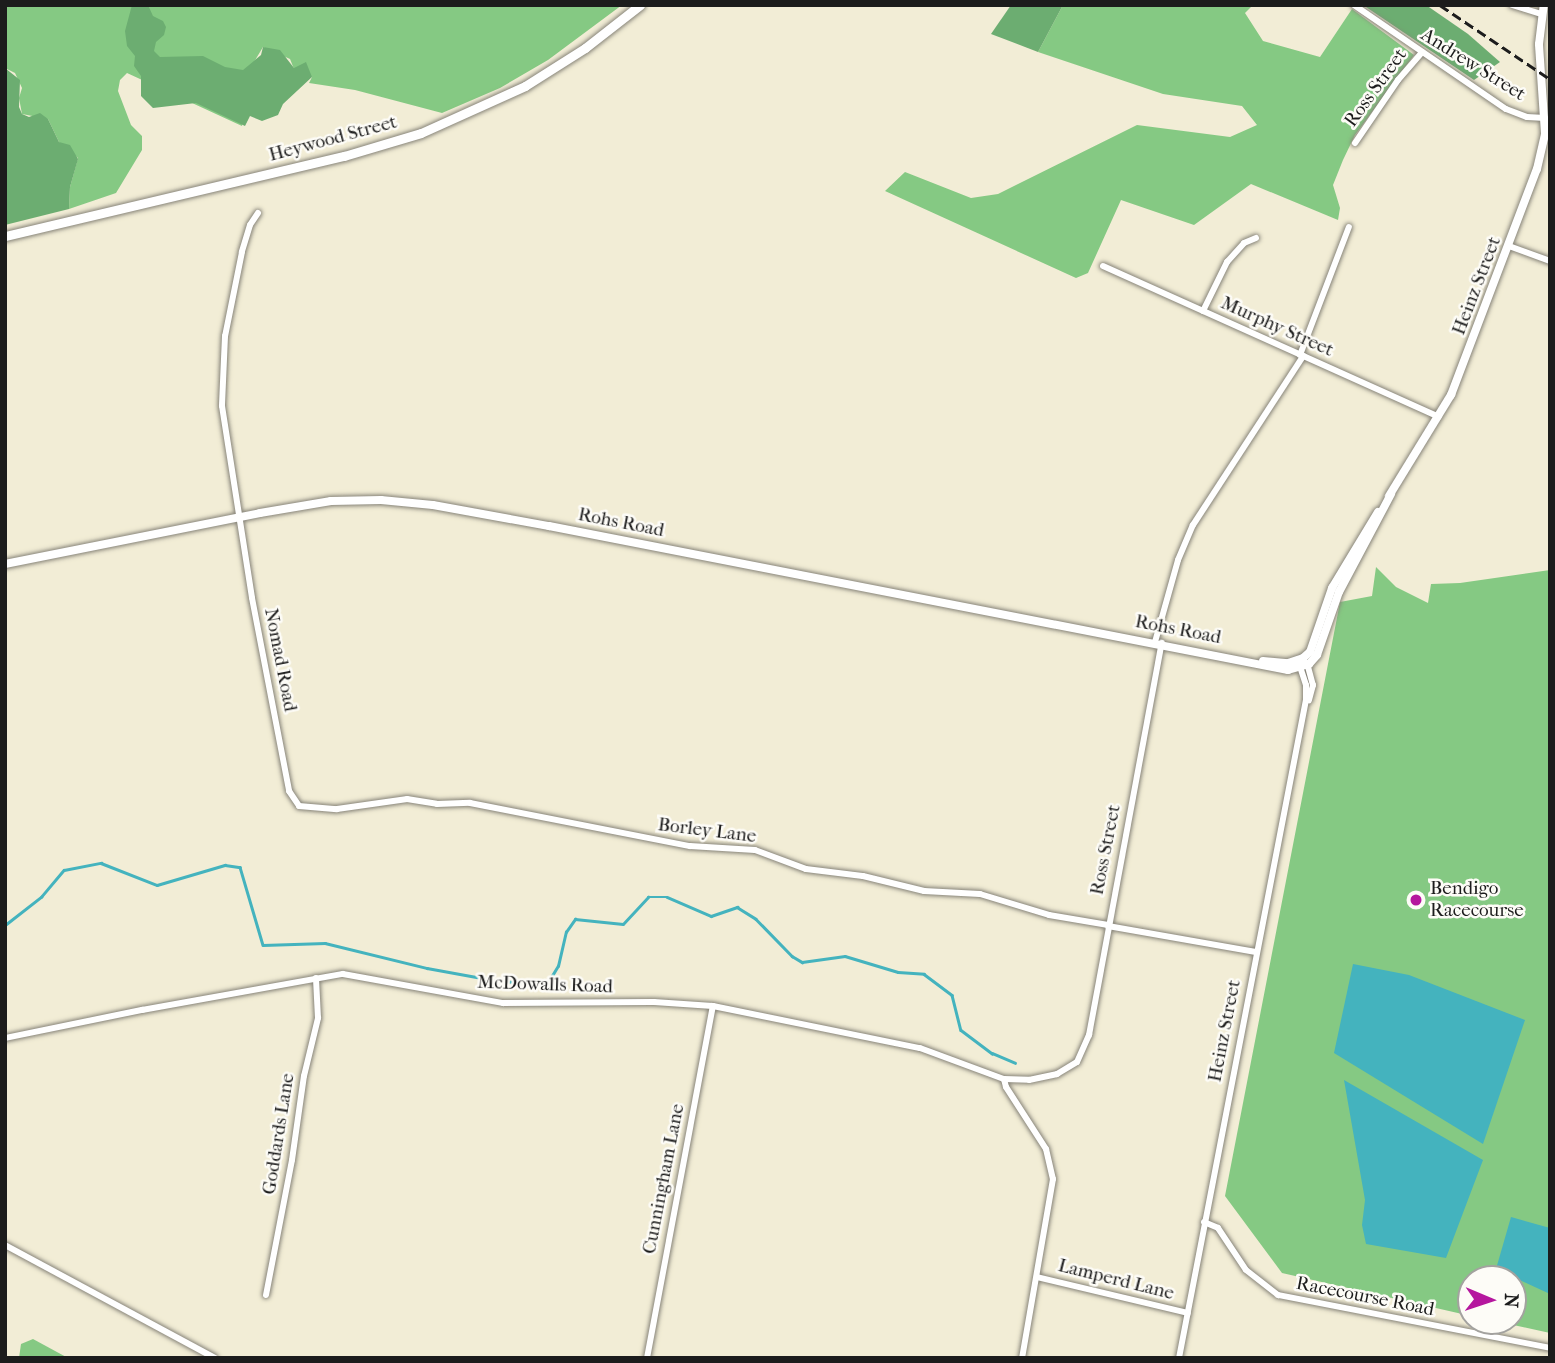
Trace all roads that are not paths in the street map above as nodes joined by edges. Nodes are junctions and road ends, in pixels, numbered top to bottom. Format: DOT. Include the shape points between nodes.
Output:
graph roads {
  1 [pos="640,5"];
  2 [pos="1353,5"];
  3 [pos="1512,5"];
  4 [pos="1543,10"];
  5 [pos="1544,44"];
  6 [pos="1422,52"];
  7 [pos="1545,118"];
  8 [pos="1547,139"];
  9 [pos="1355,143"];
  10 [pos="258,213"];
  11 [pos="1349,227"];
  12 [pos="5,236"];
  13 [pos="1256,238"];
  14 [pos="1509,246"];
  15 [pos="1550,261"];
  16 [pos="1103,266"];
  17 [pos="1203,311"];
  18 [pos="1302,355"];
  19 [pos="1439,417"];
  20 [pos="239,517"];
  21 [pos="5,564"];
  22 [pos="1158,642"];
  23 [pos="1303,663"];
  24 [pos="299,806"];
  25 [pos="1108,925"];
  26 [pos="1256,952"];
  27 [pos="316,978"];
  28 [pos="713,1006"];
  29 [pos="5,1038"];
  30 [pos="1077,1062"];
  31 [pos="1004,1079"];
  32 [pos="1205,1222"];
  33 [pos="5,1245"];
  34 [pos="1037,1276"];
  35 [pos="266,1295"];
  36 [pos="1188,1313"];
  37 [pos="1550,1348"];
  38 [pos="215,1358"];
  39 [pos="647,1358"];
  40 [pos="1022,1358"];
  41 [pos="1179,1358"];
  1 -- 12 [label="main road, Heywood Street" via="525,86 421,133 344,156"];
  2 -- 6 [label="street, Andrew Street"];
  3 -- 4 [label="street"];
  4 -- 5 [label="street, Heinz Street"];
  5 -- 7 [label="street, Heinz Street"];
  6 -- 7 [label="street, Andrew Street" via="1506,109"];
  6 -- 9 [label="street, Ross Street"];
  7 -- 8 [label="street, Heinz Street"];
  8 -- 14 [label="street, Heinz Street"];
  10 -- 20 [label="street" via="242,252 223,360 222,406"];
  11 -- 18 [label="street, Ross Street"];
  13 -- 17 [label="street" via="1244,243 1227,262"];
  14 -- 15 [label="street"];
  14 -- 19 [label="street, Heinz Street"];
  16 -- 17 [label="street, Murphy Street"];
  17 -- 18 [label="street, Murphy Street"];
  18 -- 19 [label="street, Murphy Street"];
  18 -- 22 [label="street, Ross Street" via="1193,525 1178,560"];
  19 -- 23 [label="street, Heinz Street" via="1352,561 1321,648"];
  20 -- 21 [label="street, Rohs Road"];
  20 -- 22 [label="street, Rohs Road" via="331,501 433,505"];
  20 -- 24 [label="street, Nomad Road" via="289,791"];
  22 -- 23 [label="street, Rohs Road" via="1282,670"];
  22 -- 25 [label="street, Ross Street"];
  23 -- 26 [label="street, Heinz Street" via="1307,693"];
  24 -- 25 [label="street, Borley Lane" via="337,810 407,799 470,803 679,844 755,850 806,869 863,876 924,891 980,894 1049,915"];
  25 -- 26 [label="street, Borley Lane"];
  25 -- 30 [label="street, Ross Street" via="1089,1035"];
  26 -- 32 [label="street, Heinz Street"];
  27 -- 28 [label="street, McDowalls Road" via="353,975 503,1003"];
  27 -- 29 [label="street, McDowalls Road"];
  27 -- 35 [label="street, Goddards Lane" via="318,1018"];
  28 -- 31 [label="street, McDowalls Road" via="920,1048"];
  28 -- 39 [label="street, Cunningham Lane"];
  30 -- 31 [label="street, McDowalls Road" via="1040,1079"];
  31 -- 34 [label="street" via="1041,1139 1052,1169"];
  32 -- 36 [label="street, Heinz Street"];
  32 -- 37 [label="street, Racecourse Road" via="1218,1228 1247,1270 1278,1295"];
  33 -- 38 [label="street"];
  34 -- 36 [label="street, Lamperd Lane"];
  34 -- 40 [label="street"];
  36 -- 41 [label="street, Heinz Street"];
}
